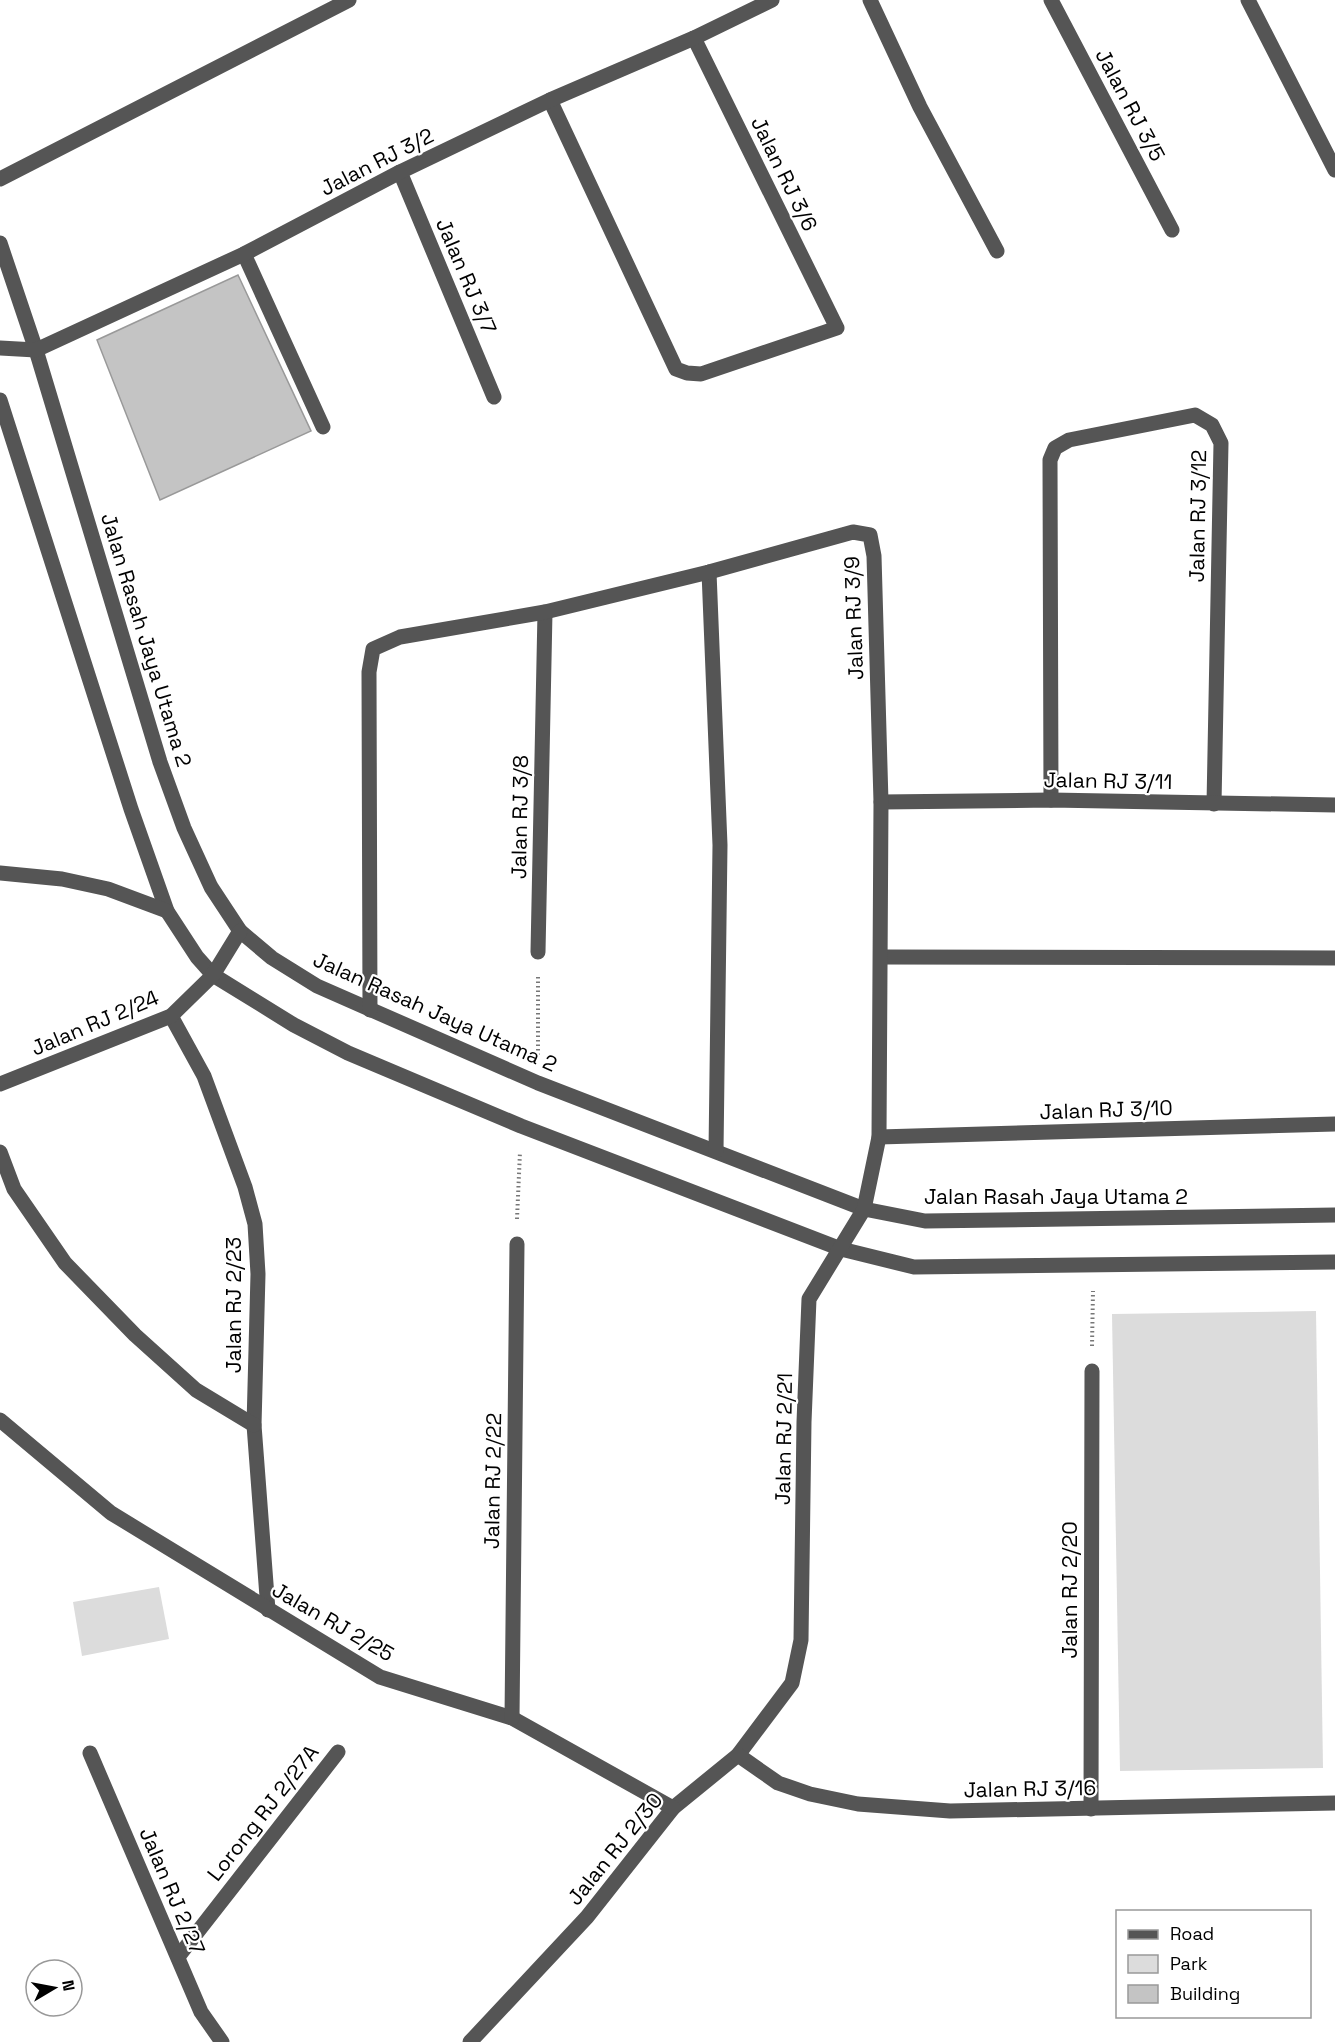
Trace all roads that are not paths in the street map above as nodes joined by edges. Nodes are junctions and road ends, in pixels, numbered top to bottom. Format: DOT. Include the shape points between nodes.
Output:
graph roads {
  1 [pos="349,0"];
  2 [pos="772,0"];
  3 [pos="870,0"];
  4 [pos="1051,0"];
  5 [pos="1248,0"];
  6 [pos="694,38"];
  7 [pos="550,100"];
  8 [pos="1335,170"];
  9 [pos="400,172"];
  10 [pos="0,179"];
  11 [pos="1172,230"];
  12 [pos="0,243"];
  13 [pos="997,251"];
  14 [pos="244,254"];
  15 [pos="0,348"];
  16 [pos="36,350"];
  17 [pos="494,397"];
  18 [pos="0,400"];
  19 [pos="324,427"];
  20 [pos="709,572"];
  21 [pos="545,612"];
  22 [pos="1051,800"];
  23 [pos="881,802"];
  24 [pos="1214,804"];
  25 [pos="1335,805"];
  26 [pos="0,873"];
  27 [pos="167,911"];
  28 [pos="240,931"];
  29 [pos="538,952"];
  30 [pos="880,957"];
  31 [pos="1335,958"];
  32 [pos="213,975"];
  33 [pos="370,1010"];
  34 [pos="171,1016"];
  35 [pos="0,1084"];
  36 [pos="1335,1124"];
  37 [pos="879,1137"];
  38 [pos="716,1151"];
  39 [pos="0,1152"];
  40 [pos="864,1209"];
  41 [pos="1335,1215"];
  42 [pos="517,1244"];
  43 [pos="841,1249"];
  44 [pos="1335,1262"];
  45 [pos="1092,1371"];
  46 [pos="0,1420"];
  47 [pos="254,1425"];
  48 [pos="268,1610"];
  49 [pos="792,1683"];
  50 [pos="512,1718"];
  51 [pos="338,1752"];
  52 [pos="90,1753"];
  53 [pos="738,1755"];
  54 [pos="1335,1803"];
  55 [pos="673,1808"];
  56 [pos="1091,1809"];
  57 [pos="178,1957"];
  58 [pos="222,2042"];
  59 [pos="470,2042"];
  1 -- 10 [label="street"];
  2 -- 6 [label="street, Jalan RJ 3/2"];
  3 -- 13 [label="street" via="920,107"];
  4 -- 11 [label="street, Jalan RJ 3/5"];
  5 -- 8 [label="street"];
  6 -- 7 [label="street, Jalan RJ 3/2"];
  6 -- 7 [label="street, Jalan RJ 3/6" via="837,328 701,374 676,369"];
  7 -- 9 [label="street, Jalan RJ 3/2"];
  9 -- 14 [label="street, Jalan RJ 3/2"];
  9 -- 17 [label="street, Jalan RJ 3/7"];
  12 -- 16 [label="street, Jalan Rasah Jaya Utama 2"];
  14 -- 16 [label="street, Jalan RJ 3/2"];
  14 -- 19 [label="street"];
  15 -- 16 [label="street, Jalan RJ 3/2"];
  16 -- 28 [label="street, Jalan Rasah Jaya Utama 2" via="160,762 211,887"];
  18 -- 27 [label="street"];
  20 -- 21 [label="street, Jalan RJ 3/9"];
  20 -- 23 [label="street, Jalan RJ 3/9" via="853,532 870,536 874,556"];
  20 -- 38 [label="street" via="720,845"];
  21 -- 29 [label="street, Jalan RJ 3/8"];
  21 -- 33 [label="street, Jalan RJ 3/9" via="400,637 373,649 369,672"];
  22 -- 23 [label="street, Jalan RJ 3/11"];
  22 -- 24 [label="street, Jalan RJ 3/11"];
  22 -- 24 [label="street, Jalan RJ 3/12" via="1050,460 1055,448 1069,440 1195,414 1212,425 1221,443"];
  23 -- 30 [label="street, Jalan RJ 3/9"];
  24 -- 25 [label="street, Jalan RJ 3/11"];
  26 -- 27 [label="street" via="62,879 108,889"];
  27 -- 32 [label="street"];
  28 -- 32 [label="street, Jalan RJ 2/24"];
  28 -- 33 [label="street, Jalan Rasah Jaya Utama 2" via="272,958 308,980"];
  30 -- 31 [label="street"];
  30 -- 37 [label="street, Jalan RJ 3/9"];
  32 -- 34 [label="street, Jalan RJ 2/24"];
  32 -- 43 [label="street" via="348,1053 521,1126"];
  33 -- 38 [label="street, Jalan Rasah Jaya Utama 2" via="538,1083"];
  34 -- 35 [label="street, Jalan RJ 2/24"];
  34 -- 47 [label="street, Jalan RJ 2/23" via="204,1076 255,1224 258,1274"];
  36 -- 37 [label="street, Jalan RJ 3/10"];
  37 -- 40 [label="street, Jalan RJ 3/9"];
  38 -- 40 [label="street, Jalan Rasah Jaya Utama 2"];
  39 -- 47 [label="street" via="14,1189 66,1263 135,1335 196,1390"];
  40 -- 41 [label="street, Jalan Rasah Jaya Utama 2" via="925,1221"];
  40 -- 43 [label="street, Jalan RJ 2/21"];
  42 -- 50 [label="street, Jalan RJ 2/22"];
  43 -- 44 [label="street" via="914,1267"];
  43 -- 49 [label="street, Jalan RJ 2/21" via="809,1299 801,1640"];
  45 -- 56 [label="street, Jalan RJ 2/20"];
  46 -- 48 [label="street, Jalan RJ 2/25" via="111,1513"];
  47 -- 48 [label="street, Jalan RJ 2/23"];
  48 -- 50 [label="street, Jalan RJ 2/25" via="380,1677"];
  49 -- 53 [label="street, Jalan RJ 2/30"];
  50 -- 55 [label="street, Jalan RJ 2/25"];
  51 -- 57 [label="street, Lorong RJ 2/27A"];
  52 -- 57 [label="street, Jalan RJ 2/27"];
  53 -- 55 [label="street, Jalan RJ 2/30"];
  53 -- 56 [label="street, Jalan RJ 3/16" via="778,1783 858,1804 950,1811"];
  54 -- 56 [label="street, Jalan RJ 3/16"];
  55 -- 59 [label="street, Jalan RJ 2/30" via="587,1917"];
  57 -- 58 [label="street, Jalan RJ 2/27" via="201,2012"];
}
